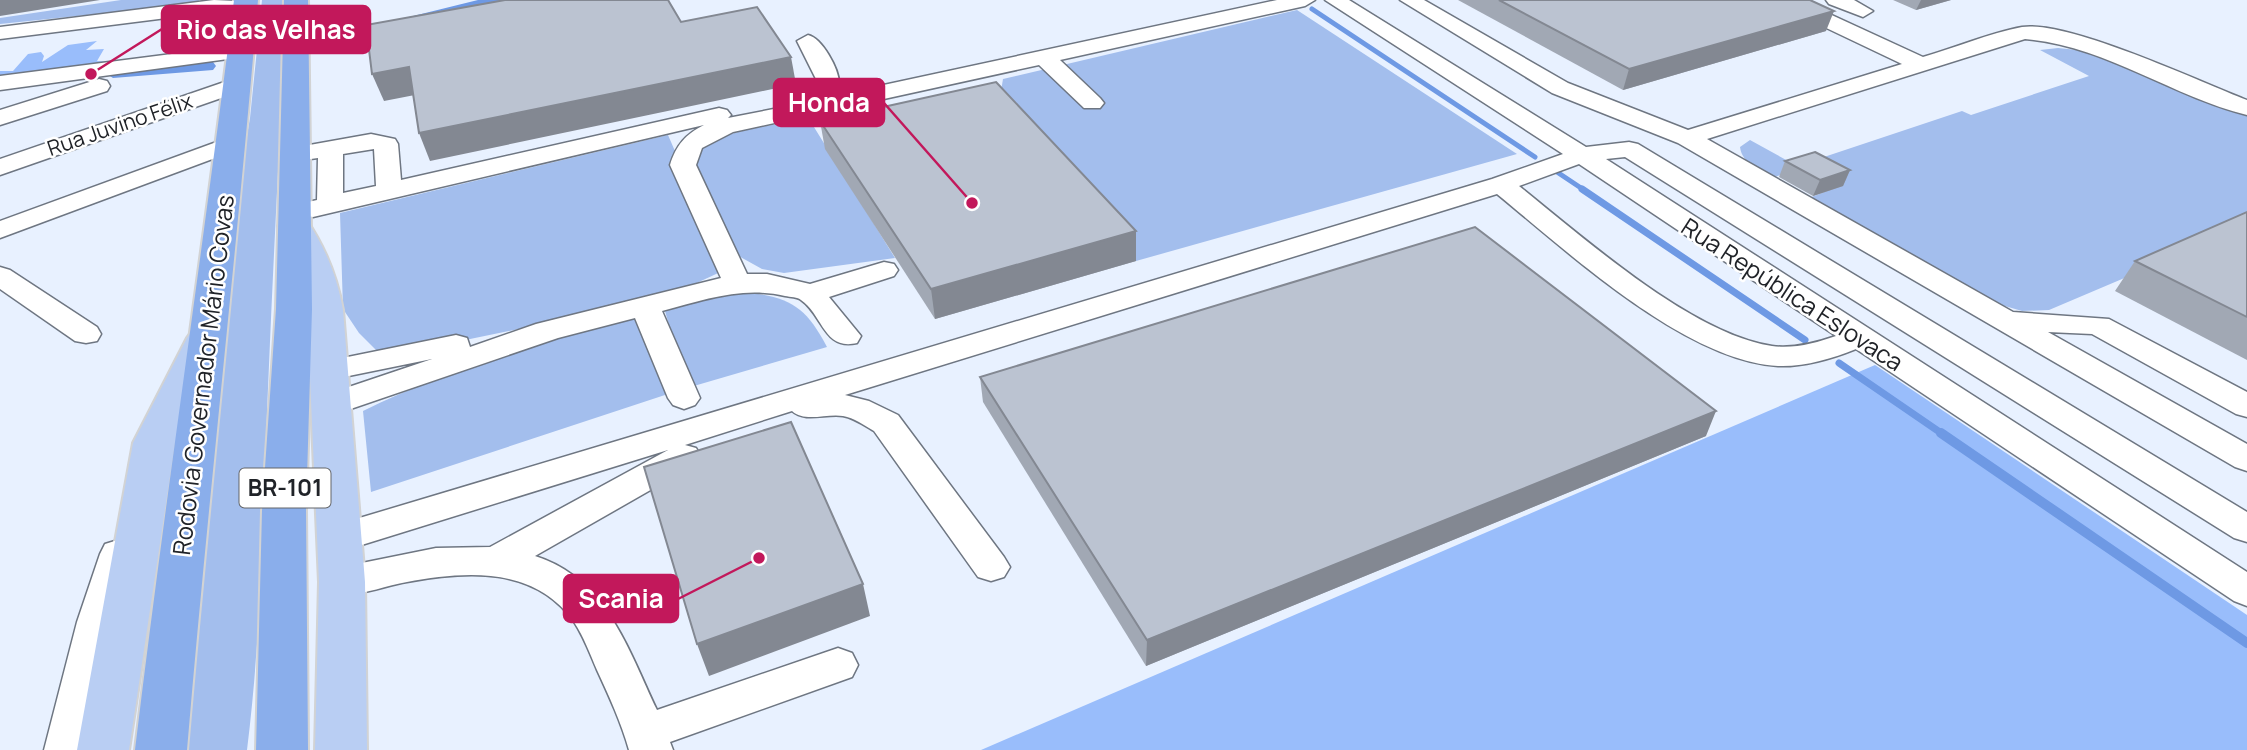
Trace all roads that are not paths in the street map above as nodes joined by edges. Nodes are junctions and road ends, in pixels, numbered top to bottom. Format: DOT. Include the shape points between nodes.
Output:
graph roads {
  1 [pos="104,0"];
  2 [pos="296,0"];
  3 [pos="1305,0"];
  4 [pos="1335,0"];
  5 [pos="1410,0"];
  6 [pos="1783,0"];
  7 [pos="1836,0"];
  8 [pos="235,2"];
  9 [pos="1863,11"];
  10 [pos="0,16"];
  11 [pos="0,33"];
  12 [pos="807,41"];
  13 [pos="242,51"];
  14 [pos="1045,58"];
  15 [pos="1922,65"];
  16 [pos="131,70"];
  17 [pos="0,83"];
  18 [pos="239,84"];
  19 [pos="1092,103"];
  20 [pos="2247,108"];
  21 [pos="0,118"];
  22 [pos="1687,138"];
  23 [pos="233,143"];
  24 [pos="331,149"];
  25 [pos="296,154"];
  26 [pos="1582,155"];
  27 [pos="0,167"];
  28 [pos="1501,184"];
  29 [pos="388,191"];
  30 [pos="330,204"];
  31 [pos="294,220"];
  32 [pos="0,230"];
  33 [pos="884,270"];
  34 [pos="0,276"];
  35 [pos="737,283"];
  36 [pos="811,293"];
  37 [pos="645,305"];
  38 [pos="2007,321"];
  39 [pos="210,329"];
  40 [pos="86,334"];
  41 [pos="846,336"];
  42 [pos="1857,338"];
  43 [pos="331,387"];
  44 [pos="684,398"];
  45 [pos="2247,406"];
  46 [pos="154,443"];
  47 [pos="2247,459"];
  48 [pos="2247,529"];
  49 [pos="339,538"];
  50 [pos="496,561"];
  51 [pos="991,567"];
  52 [pos="342,582"];
  53 [pos="2247,591"];
  54 [pos="838,665"];
  55 [pos="648,741"];
  56 [pos="66,750"];
  57 [pos="103,750"];
  58 [pos="161,750"];
  59 [pos="282,750"];
  60 [pos="341,750"];
  1 -- 10 [label="street"];
  2 -- 25 [label="highway, BR-101"];
  3 -- 14 [label="street"];
  4 -- 26 [label="street, Rua República Eslovaca"];
  5 -- 22 [label="street" via="1560,88"];
  6 -- 15 [label="street"];
  7 -- 9 [label="street"];
  8 -- 11 [label="street"];
  8 -- 13 [label="highway, Rodovia Governador Mário Covas"];
  12 -- 29 [label="street" via="828,76 828,83 814,92"];
  13 -- 16 [label="street"];
  13 -- 18 [label="highway, Rodovia Governador Mário Covas"];
  14 -- 19 [label="street"];
  14 -- 35 [label="street" via="765,118 696,138 684,154 683,165"];
  15 -- 20 [label="street" via="2013,35 2052,35"];
  15 -- 22 [label="street"];
  16 -- 17 [label="street"];
  16 -- 21 [label="street" via="111,82"];
  18 -- 23 [label="highway, Rodovia Governador Mário Covas"];
  18 -- 27 [label="street, Rua Juvino Félix"];
  22 -- 38 [label="street"];
  23 -- 32 [label="street"];
  23 -- 39 [label="highway, Rodovia Governador Mário Covas"];
  24 -- 25 [label="street"];
  24 -- 29 [label="street" via="371,141 386,144"];
  24 -- 30 [label="street"];
  25 -- 31 [label="highway, BR-101"];
  26 -- 28 [label="street"];
  26 -- 42 [label="street, Rua República Eslovaca"];
  26 -- 48 [label="street" via="1629,149"];
  28 -- 42 [label="street" via="1643,292 1738,349 1802,356"];
  28 -- 49 [label="street"];
  29 -- 30 [label="street"];
  30 -- 31 [label="street"];
  31 -- 43 [label="main road" via="321,278"];
  31 -- 59 [label="highway, BR-101"];
  33 -- 36 [label="street"];
  34 -- 40 [label="street"];
  35 -- 36 [label="street" via="767,283"];
  35 -- 37 [label="street"];
  36 -- 41 [label="street"];
  37 -- 43 [label="street"];
  37 -- 44 [label="street"];
  38 -- 45 [label="street" via="2098,325"];
  38 -- 47 [label="street"];
  39 -- 46 [label="main road"];
  39 -- 58 [label="highway, Rodovia Governador Mário Covas"];
  42 -- 53 [label="street, Rua República Eslovaca"];
  43 -- 49 [label="main road"];
  46 -- 56 [label="street" via="97,622"];
  46 -- 57 [label="main road"];
  49 -- 52 [label="main road"];
  50 -- 51 [label="street" via="730,433 777,415 834,403 856,406 886,423"];
  50 -- 52 [label="street" via="445,561"];
  50 -- 55 [label="street" via="548,575 584,606 609,650"];
  52 -- 60 [label="main road"];
  54 -- 55 [label="street"];
}
